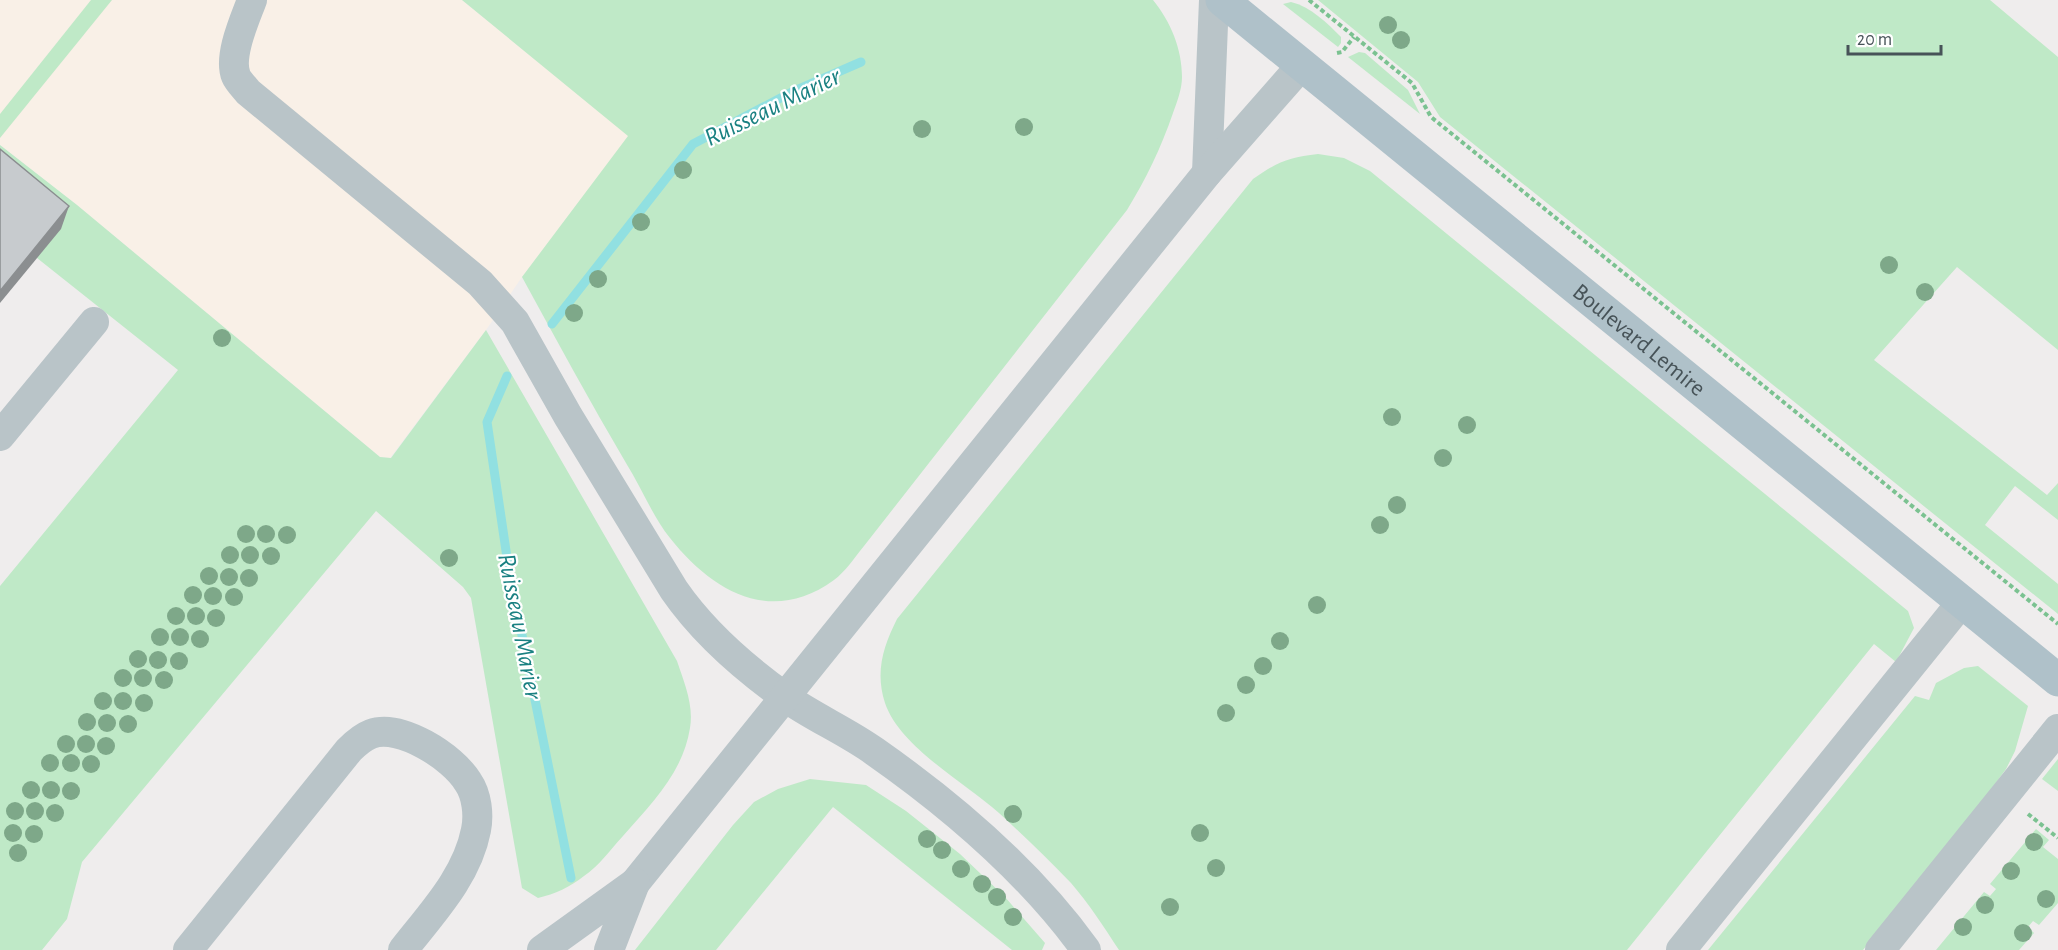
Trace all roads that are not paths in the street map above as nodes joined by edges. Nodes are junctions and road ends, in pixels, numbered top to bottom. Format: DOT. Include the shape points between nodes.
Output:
graph roads {
  1 [pos="252,0"];
  2 [pos="1214,0"];
  3 [pos="1222,0"];
  4 [pos="1301,66"];
  5 [pos="1207,173"];
  6 [pos="93,322"];
  7 [pos="0,436"];
  8 [pos="1962,602"];
  9 [pos="2058,680"];
  10 [pos="785,698"];
  11 [pos="2058,729"];
  12 [pos="635,883"];
  13 [pos="188,950"];
  14 [pos="402,950"];
  15 [pos="542,950"];
  16 [pos="609,950"];
  17 [pos="1086,950"];
  18 [pos="1681,950"];
  19 [pos="1880,950"];
  1 -- 10 [label="street" via="235,54 236,75 248,92 496,299 515,322 688,610 709,635"];
  2 -- 5 [label="street"];
  3 -- 4 [label="main road, Boulevard Lemire"];
  4 -- 5 [label="street"];
  4 -- 8 [label="main road, Boulevard Lemire"];
  5 -- 10 [label="street"];
  6 -- 7 [label="street"];
  8 -- 9 [label="main road, Boulevard Lemire"];
  8 -- 18 [label="street"];
  10 -- 12 [label="street"];
  10 -- 17 [label="street" via="873,751 954,812 1018,870"];
  11 -- 19 [label="street"];
  12 -- 15 [label="street"];
  12 -- 16 [label="street"];
  13 -- 14 [label="street" via="349,750 370,734 381,732 401,734 438,753 469,782 476,807 476,829 459,876"];
}
